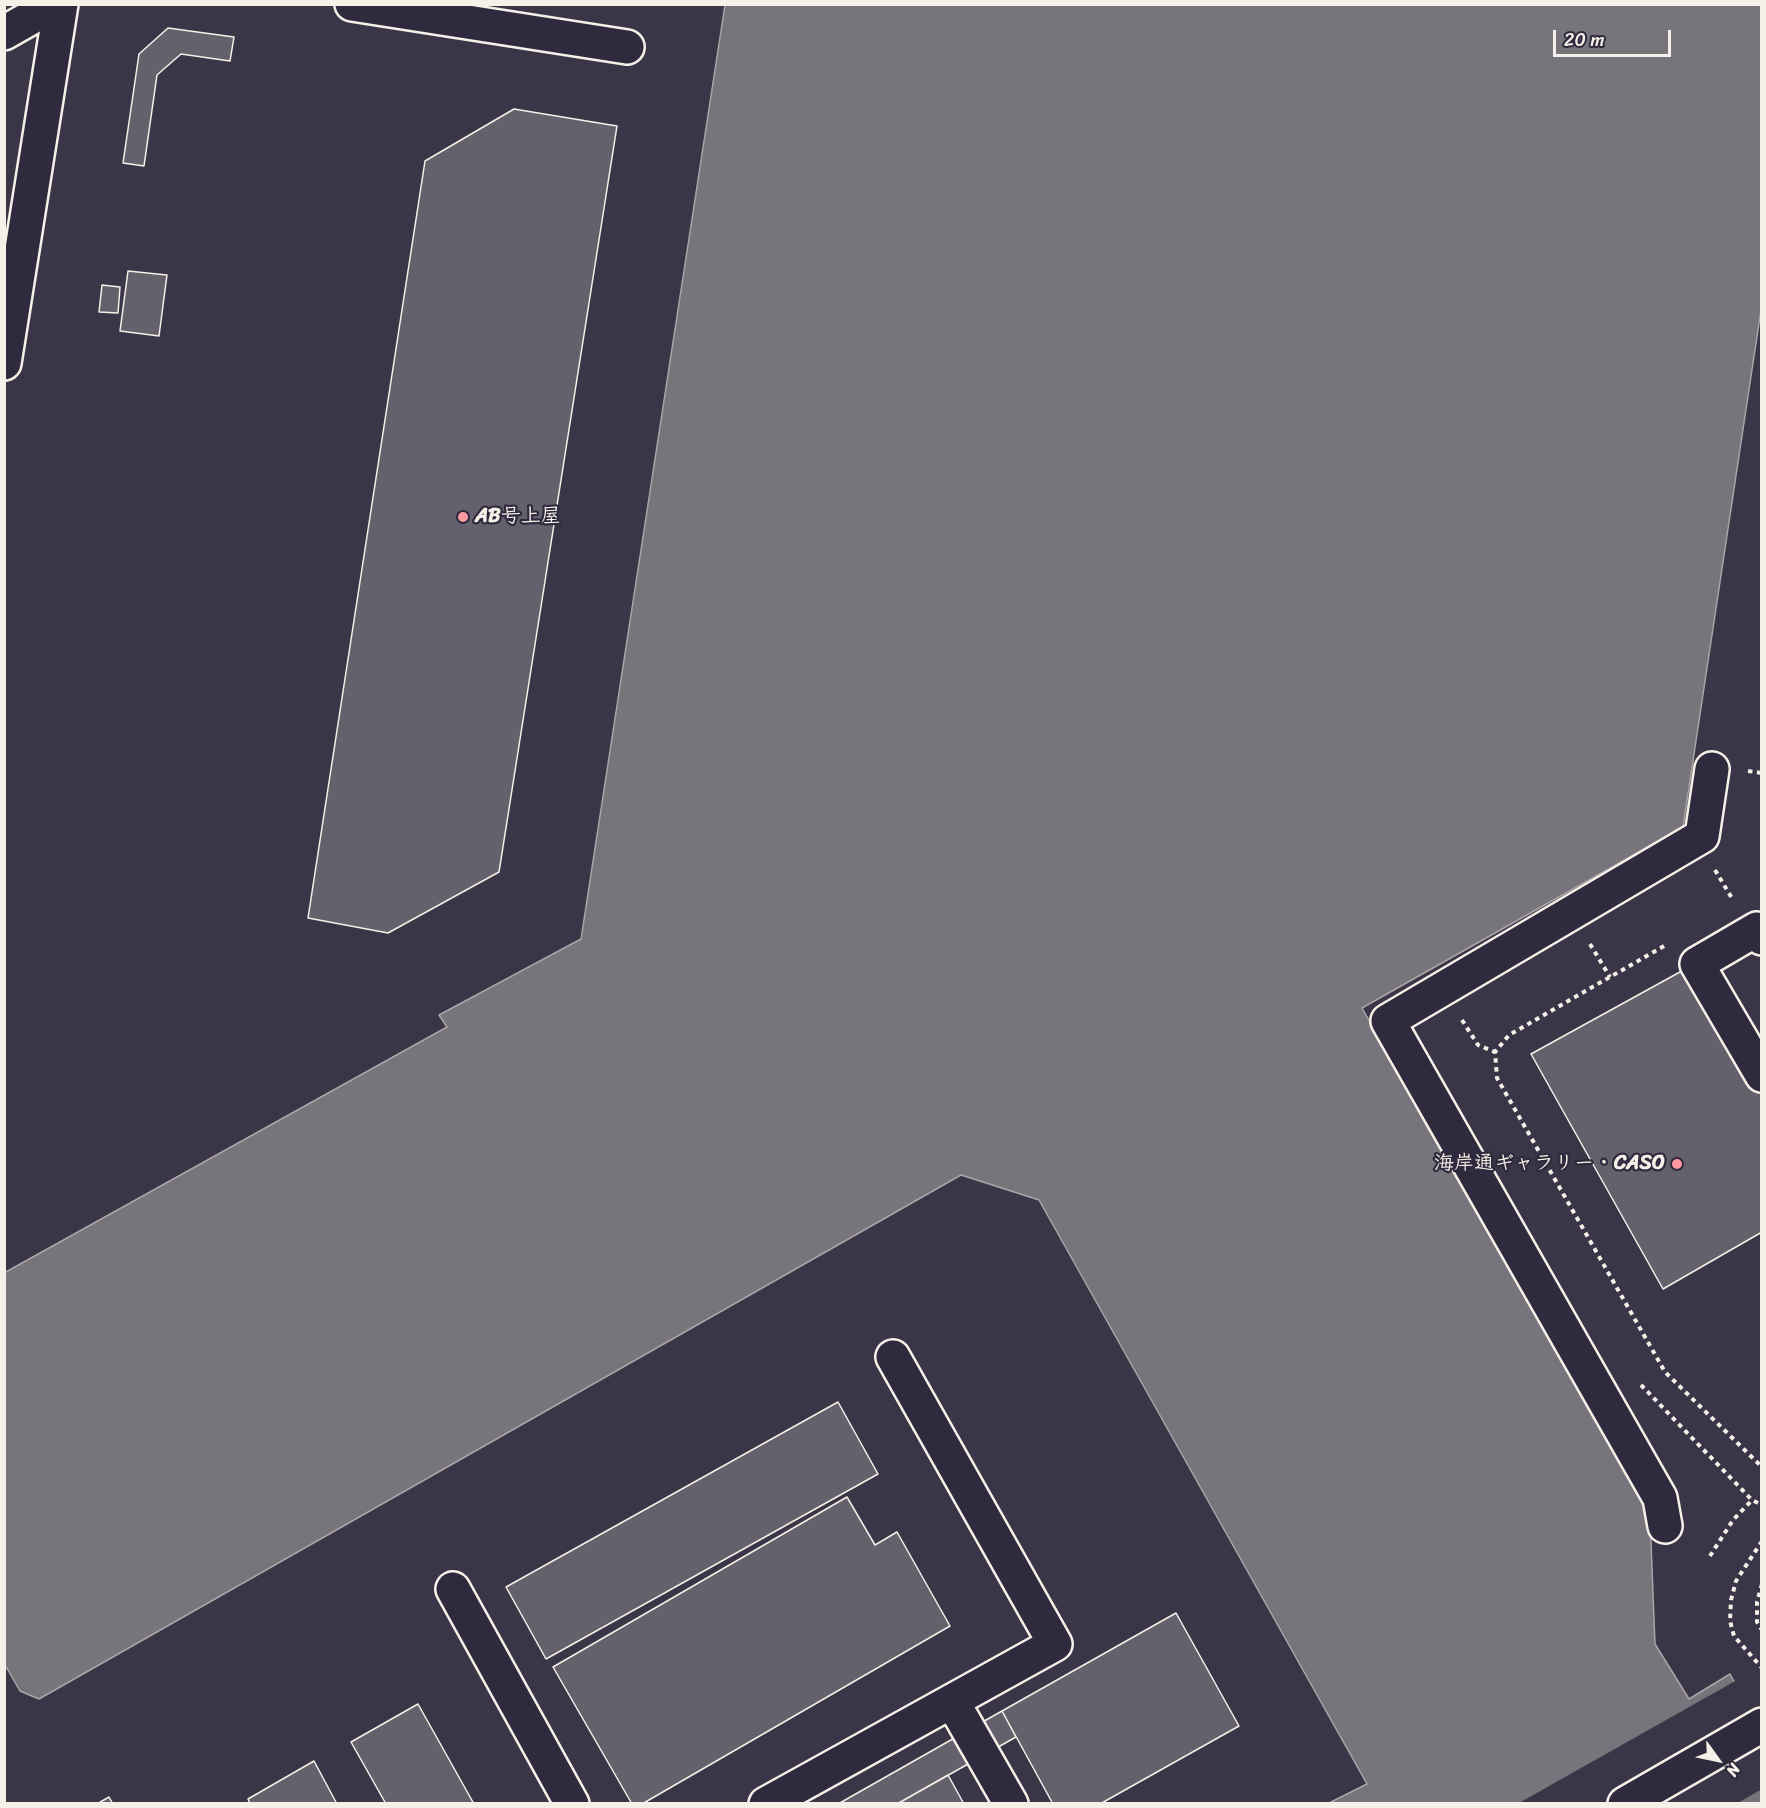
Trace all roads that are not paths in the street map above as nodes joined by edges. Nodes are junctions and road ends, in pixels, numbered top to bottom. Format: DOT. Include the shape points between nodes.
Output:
graph roads {
  1 [pos="55,4"];
  2 [pos="62,4"];
  3 [pos="352,4"];
  4 [pos="4,33"];
  5 [pos="627,47"];
  6 [pos="4,363"];
  7 [pos="1712,769"];
  8 [pos="1761,938"];
  9 [pos="1761,1075"];
  10 [pos="893,1357"];
  11 [pos="1665,1526"];
  12 [pos="453,1589"];
  13 [pos="952,1701"];
  14 [pos="1761,1725"];
  15 [pos="572,1803"];
  16 [pos="766,1803"];
  17 [pos="1011,1803"];
  18 [pos="1624,1803"];
  1 -- 4 [label="street"];
  2 -- 6 [label="street"];
  3 -- 5 [label="street"];
  7 -- 11 [label="street" via="1702,836 1388,1021 1660,1498"];
  8 -- 9 [label="street" via="1757,929 1697,964"];
  10 -- 13 [label="street" via="1055,1644"];
  12 -- 15 [label="street"];
  13 -- 16 [label="street"];
  13 -- 17 [label="street"];
  14 -- 18 [label="street"];
}
